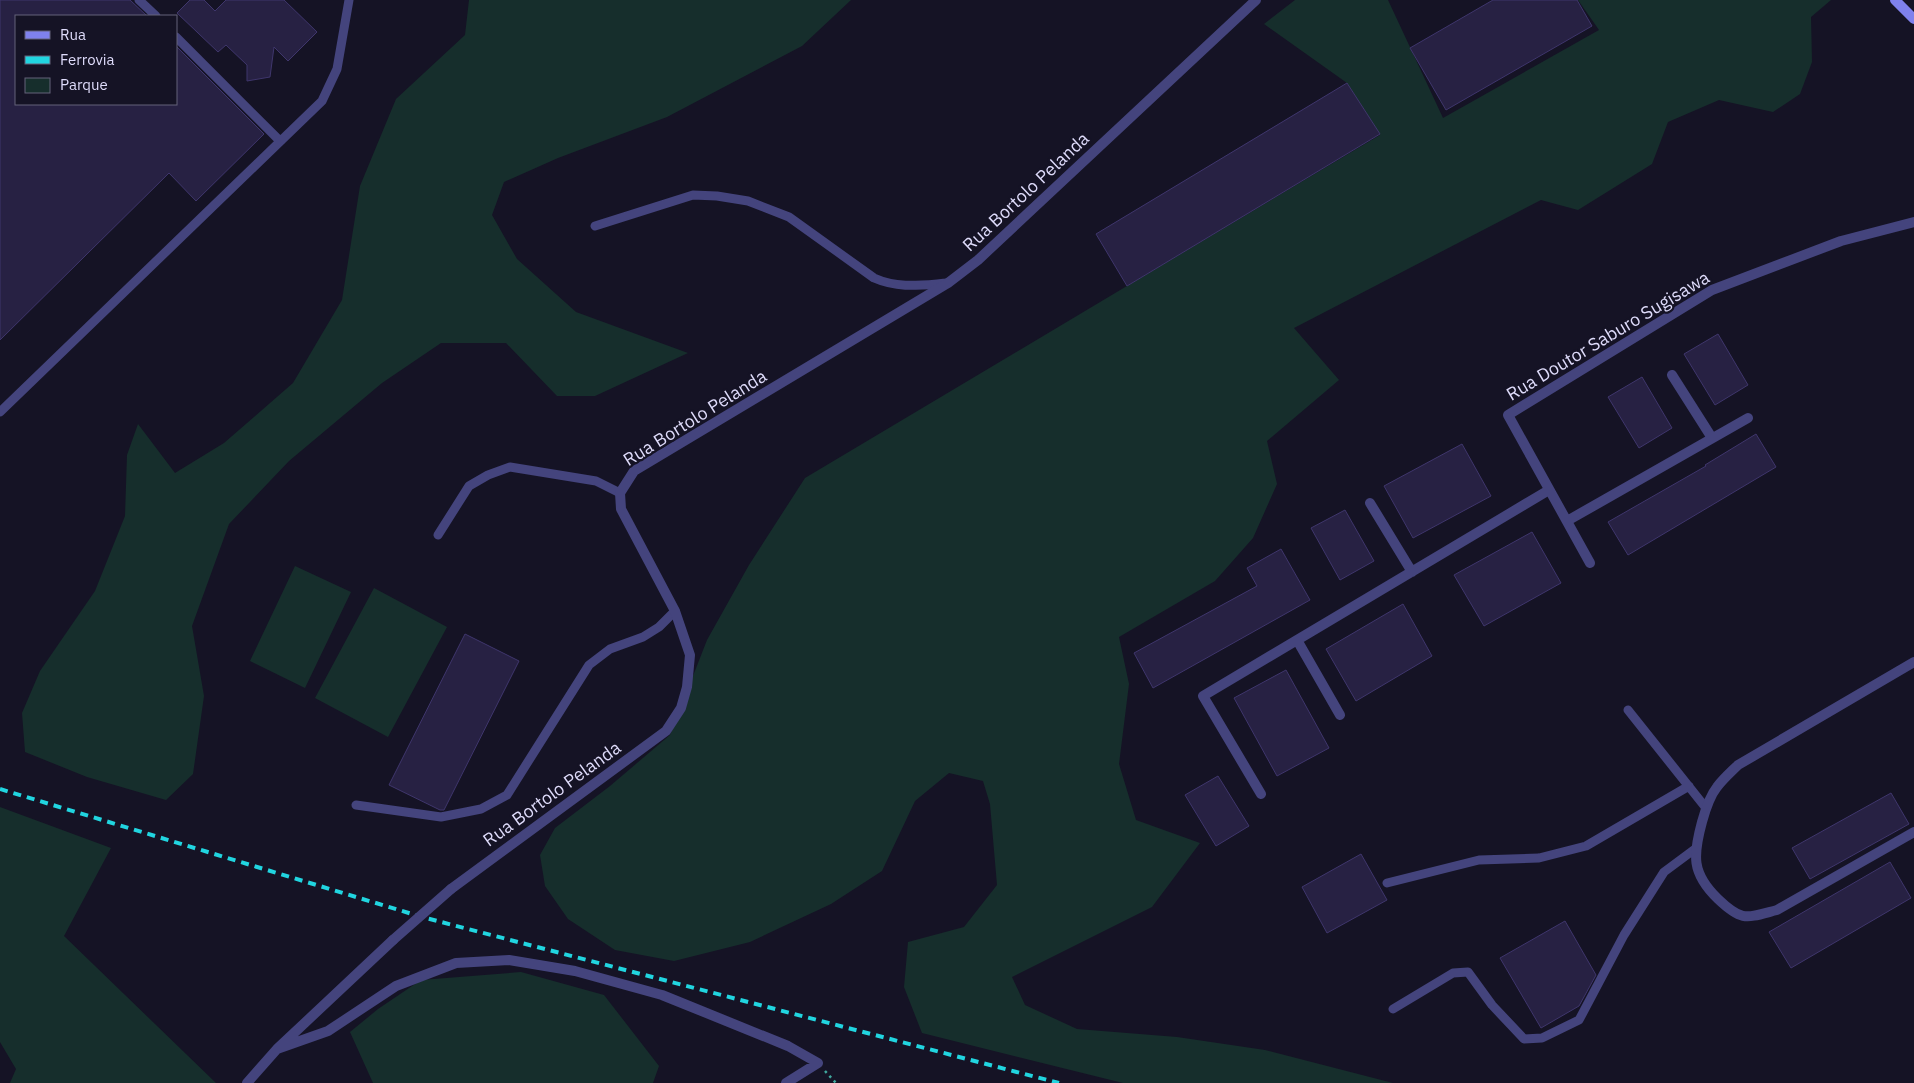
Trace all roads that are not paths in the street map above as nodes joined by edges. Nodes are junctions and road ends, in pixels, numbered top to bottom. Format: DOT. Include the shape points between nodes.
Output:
graph roads {
  1 [pos="140,0"];
  2 [pos="349,0"];
  3 [pos="1895,0"];
  4 [pos="1253,1"];
  5 [pos="155,15"];
  6 [pos="1914,20"];
  7 [pos="178,39"];
  8 [pos="280,141"];
  9 [pos="1914,222"];
  10 [pos="595,226"];
  11 [pos="948,283"];
  12 [pos="1672,375"];
  13 [pos="0,412"];
  14 [pos="1748,418"];
  15 [pos="1712,438"];
  16 [pos="1550,490"];
  17 [pos="620,493"];
  18 [pos="1370,503"];
  19 [pos="1567,521"];
  20 [pos="438,535"];
  21 [pos="1590,563"];
  22 [pos="1412,572"];
  23 [pos="675,611"];
  24 [pos="1297,640"];
  25 [pos="1914,662"];
  26 [pos="1628,710"];
  27 [pos="1340,715"];
  28 [pos="1689,786"];
  29 [pos="1260,794"];
  30 [pos="356,805"];
  31 [pos="1706,808"];
  32 [pos="1914,832"];
  33 [pos="1695,849"];
  34 [pos="1387,883"];
  35 [pos="1393,1009"];
  36 [pos="276,1049"];
  37 [pos="247,1083"];
  38 [pos="786,1083"];
  1 -- 5 [label="lane"];
  2 -- 8 [label="lane" via="337,69 322,101"];
  3 -- 6 [label="street"];
  4 -- 11 [label="street, Rua Bortolo Pelanda" via="978,260"];
  7 -- 8 [label="lane"];
  8 -- 13 [label="lane"];
  9 -- 16 [label="street, Rua Doutor Saburo Sugisawa" via="1841,241 1712,290 1508,415"];
  10 -- 11 [label="lane" via="693,195 717,196 748,202 789,217 874,278 889,284 904,287"];
  11 -- 17 [label="street, Rua Bortolo Pelanda" via="634,471"];
  12 -- 15 [label="street"];
  14 -- 15 [label="street"];
  15 -- 19 [label="street"];
  16 -- 19 [label="street, Rua Doutor Saburo Sugisawa"];
  16 -- 22 [label="street"];
  17 -- 20 [label="lane" via="596,481 510,467 469,486"];
  17 -- 23 [label="street, Rua Bortolo Pelanda" via="621,509"];
  18 -- 22 [label="street"];
  19 -- 21 [label="street, Rua Doutor Saburo Sugisawa"];
  22 -- 24 [label="street"];
  23 -- 30 [label="lane" via="659,627 643,637 610,649 589,665 507,795 481,809 441,817"];
  23 -- 36 [label="street, Rua Bortolo Pelanda, bridge" via="690,655 688,688 681,708 666,731 451,889"];
  24 -- 27 [label="street"];
  24 -- 29 [label="street" via="1203,696"];
  25 -- 31 [label="street" via="1738,765 1716,788"];
  26 -- 28 [label="lane"];
  28 -- 31 [label="lane"];
  28 -- 34 [label="lane" via="1586,846 1539,858 1478,860"];
  31 -- 33 [label="street"];
  32 -- 33 [label="street" via="1777,910 1752,917 1735,914 1714,895 1699,874"];
  33 -- 35 [label="lane" via="1664,872 1624,935 1579,1020 1542,1038 1524,1039 1492,1005 1468,972 1454,973"];
  36 -- 37 [label="street, Rua Bortolo Pelanda"];
  36 -- 38 [label="street" via="328,1031 396,986 456,963 509,960 575,971 662,995 788,1046 818,1063"];
}
